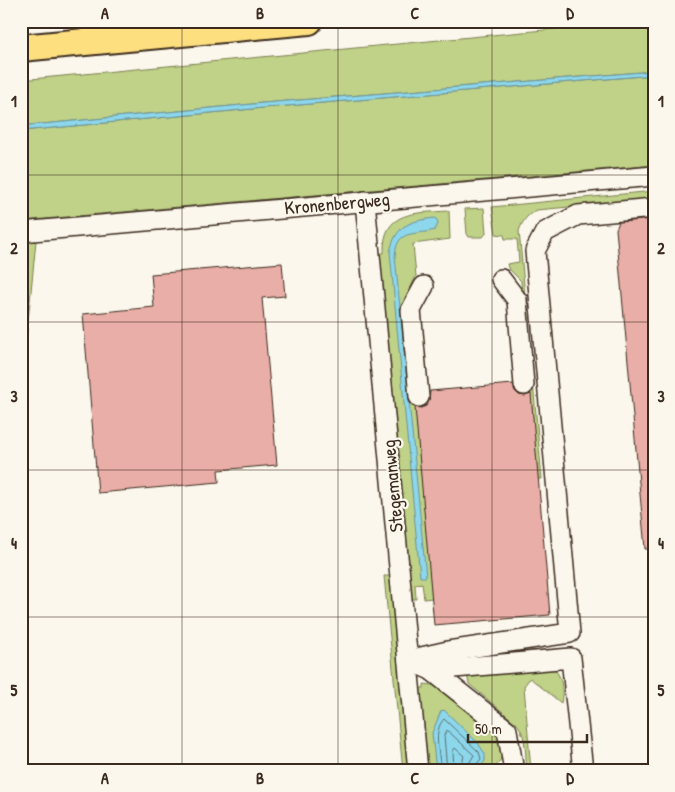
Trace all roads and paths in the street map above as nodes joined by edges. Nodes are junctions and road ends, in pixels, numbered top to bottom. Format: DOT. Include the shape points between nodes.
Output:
graph roads {
  1 [pos="309,21"];
  2 [pos="21,48"];
  3 [pos="654,176"];
  4 [pos="365,201"];
  5 [pos="654,208"];
  6 [pos="21,232"];
  7 [pos="501,279"];
  8 [pos="424,286"];
  9 [pos="524,385"];
  10 [pos="419,397"];
  11 [pos="570,633"];
  12 [pos="571,658"];
  13 [pos="408,660"];
  14 [pos="431,670"];
  15 [pos="511,767"];
  16 [pos="418,771"];
  17 [pos="583,771"];
  1 -- 2 [label="highway"];
  3 -- 4 [label="street, Kronenbergweg"];
  4 -- 6 [label="street, Kronenbergweg"];
  4 -- 13 [label="street, Stegemanweg"];
  5 -- 11 [label="street" via="578,215 545,232 535,251"];
  7 -- 9 [label="street" via="518,300"];
  8 -- 10 [label="street" via="411,310"];
  11 -- 12 [label="street"];
  11 -- 13 [label="street"];
  12 -- 14 [label="street"];
  12 -- 17 [label="street"];
  13 -- 14 [label="street"];
  13 -- 16 [label="street, Stegemanweg"];
  14 -- 15 [label="street" via="507,730"];
}
